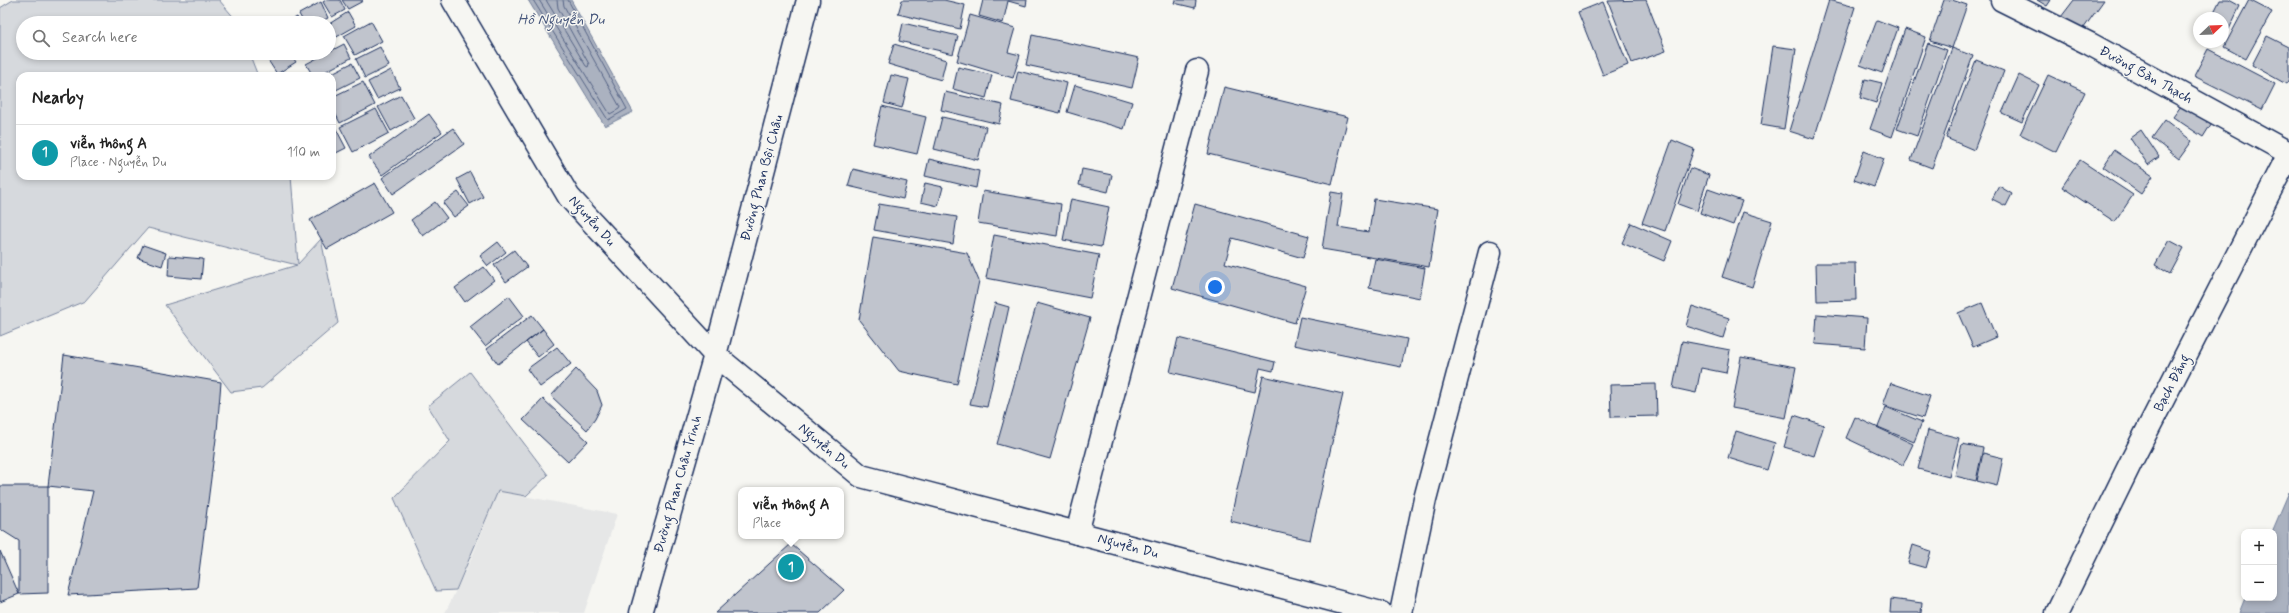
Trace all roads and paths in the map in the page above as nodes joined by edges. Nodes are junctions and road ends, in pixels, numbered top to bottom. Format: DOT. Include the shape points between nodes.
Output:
graph roads {
  1 [pos="453,0"];
  2 [pos="808,0"];
  3 [pos="2002,0"];
  4 [pos="1197,71"];
  5 [pos="2289,154"];
  6 [pos="1490,252"];
  7 [pos="715,355"];
  8 [pos="1077,533"];
  9 [pos="641,613"];
  10 [pos="1381,613"];
  11 [pos="1401,613"];
  12 [pos="2057,613"];
  1 -- 7 [label="street, Nguyễn Du" via="569,197"];
  2 -- 7 [label="street, Đường Phan Bội Châu"];
  3 -- 5 [label="street, Đường Bàn Thạch" via="2090,44"];
  4 -- 8 [label="street"];
  5 -- 12 [label="street, Bạch Đằng" via="2132,460"];
  6 -- 11 [label="street" via="1425,499"];
  7 -- 8 [label="street, Nguyễn Du" via="861,476"];
  7 -- 9 [label="street, Đường Phan Châu Trinh"];
  8 -- 10 [label="street, Nguyễn Du"];
}
